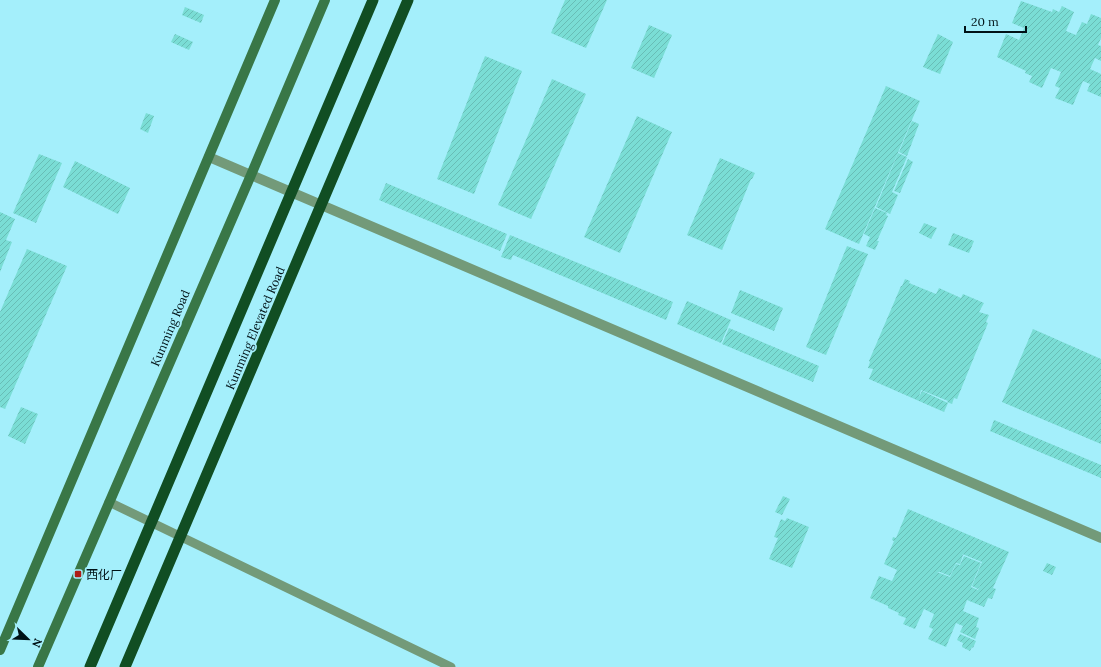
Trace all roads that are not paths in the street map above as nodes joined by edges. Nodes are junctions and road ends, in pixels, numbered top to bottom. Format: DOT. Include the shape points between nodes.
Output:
graph roads {
  1 [pos="275,0"];
  2 [pos="324,0"];
  3 [pos="373,0"];
  4 [pos="408,0"];
  5 [pos="209,157"];
  6 [pos="250,175"];
  7 [pos="109,502"];
  8 [pos="1101,538"];
  9 [pos="0,650"];
  10 [pos="38,667"];
  11 [pos="90,667"];
  12 [pos="125,667"];
  13 [pos="451,667"];
  1 -- 5 [label="main road"];
  2 -- 6 [label="main road, Kunming Road"];
  3 -- 11 [label="highway, Kunming Elevated Road"];
  4 -- 12 [label="highway, Kunming Elevated Road"];
  5 -- 6 [label="street"];
  5 -- 9 [label="main road"];
  6 -- 7 [label="main road, Kunming Road"];
  6 -- 8 [label="street"];
  7 -- 10 [label="main road, Kunming Road"];
  7 -- 13 [label="lane"];
}
